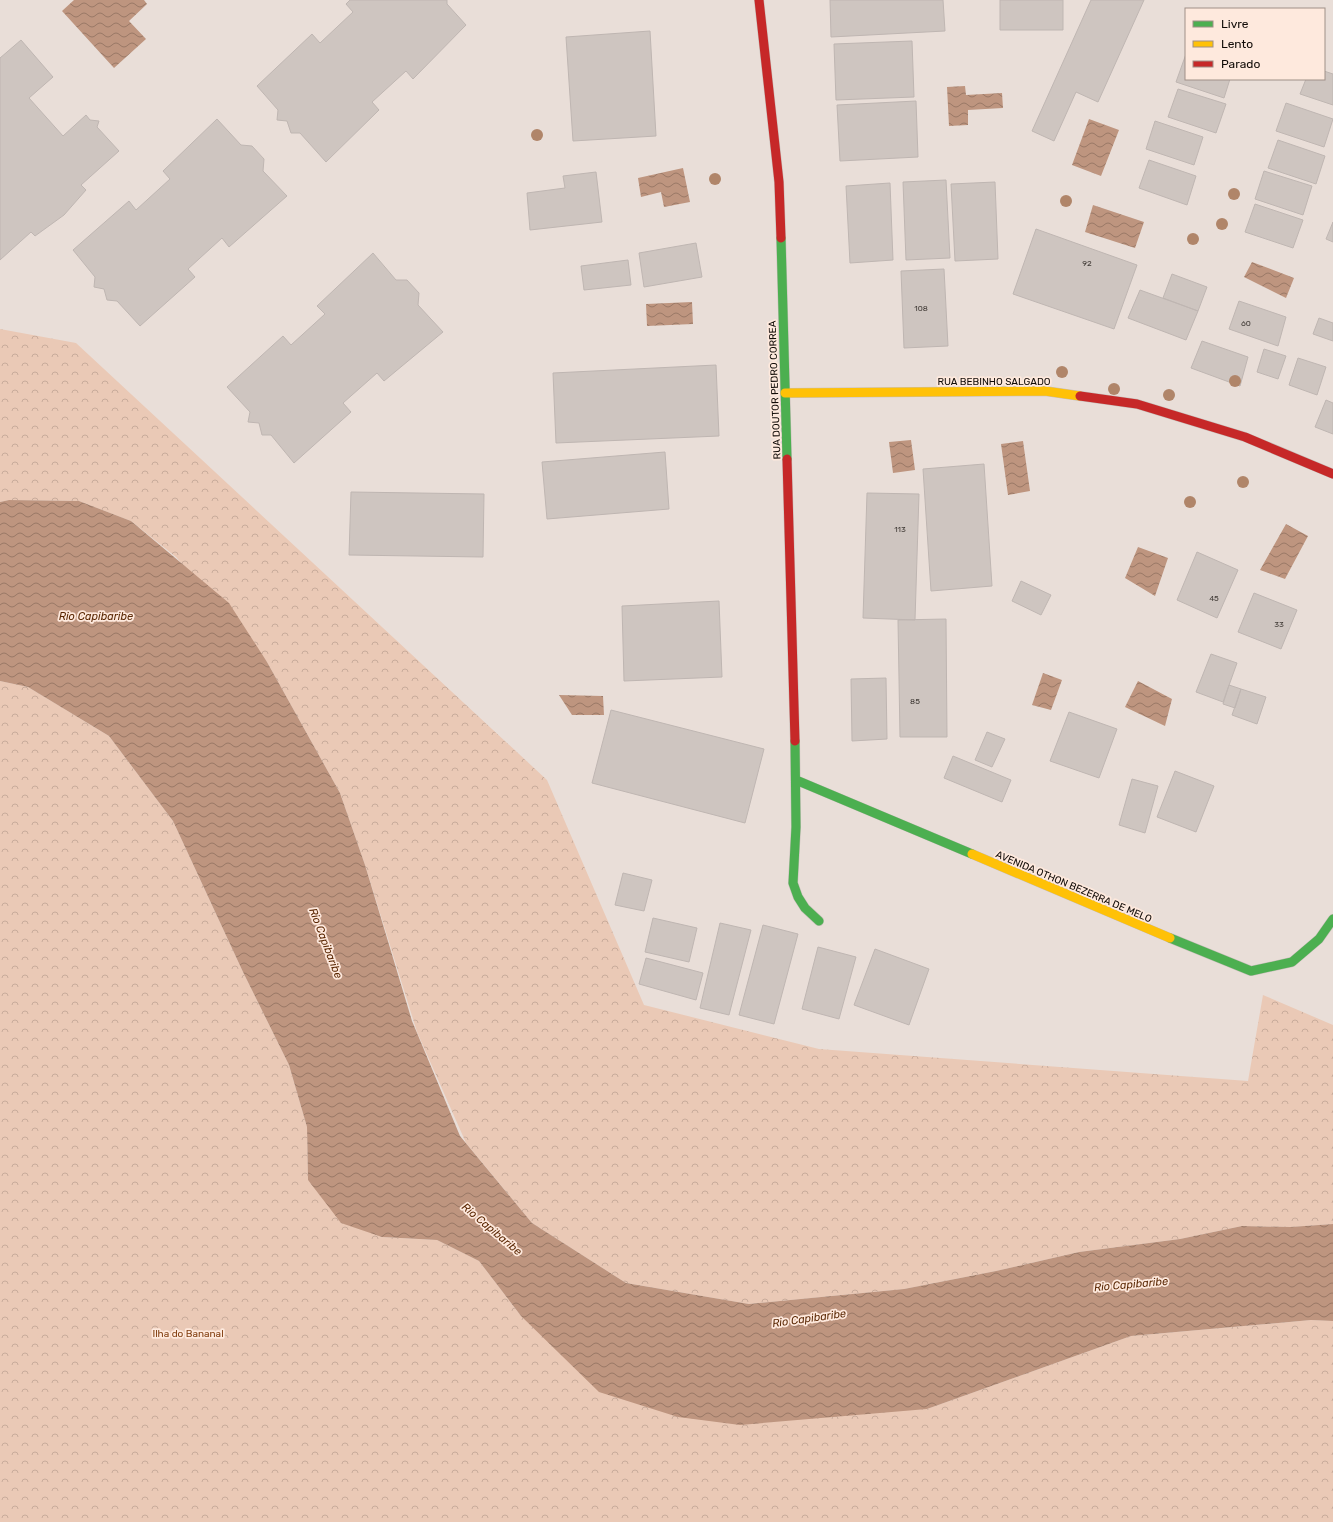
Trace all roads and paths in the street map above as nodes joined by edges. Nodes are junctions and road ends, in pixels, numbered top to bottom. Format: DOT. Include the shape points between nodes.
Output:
graph roads {
  1 [pos="759,0"];
  2 [pos="785,393"];
  3 [pos="1333,474"];
  4 [pos="796,780"];
  5 [pos="1333,919"];
  6 [pos="819,921"];
  1 -- 2 [label="street, RUA DOUTOR PEDRO CORREA" via="779,182"];
  2 -- 3 [label="street, RUA BEBINHO SALGADO" via="1045,391 1137,404 1245,437"];
  2 -- 4 [label="street, RUA DOUTOR PEDRO CORREA"];
  4 -- 5 [label="street, AVENIDA OTHON BEZERRA DE MELO" via="1251,971 1292,962 1319,939"];
  4 -- 6 [label="street, RUA DOUTOR PEDRO CORREA" via="793,883 805,908"];
}
